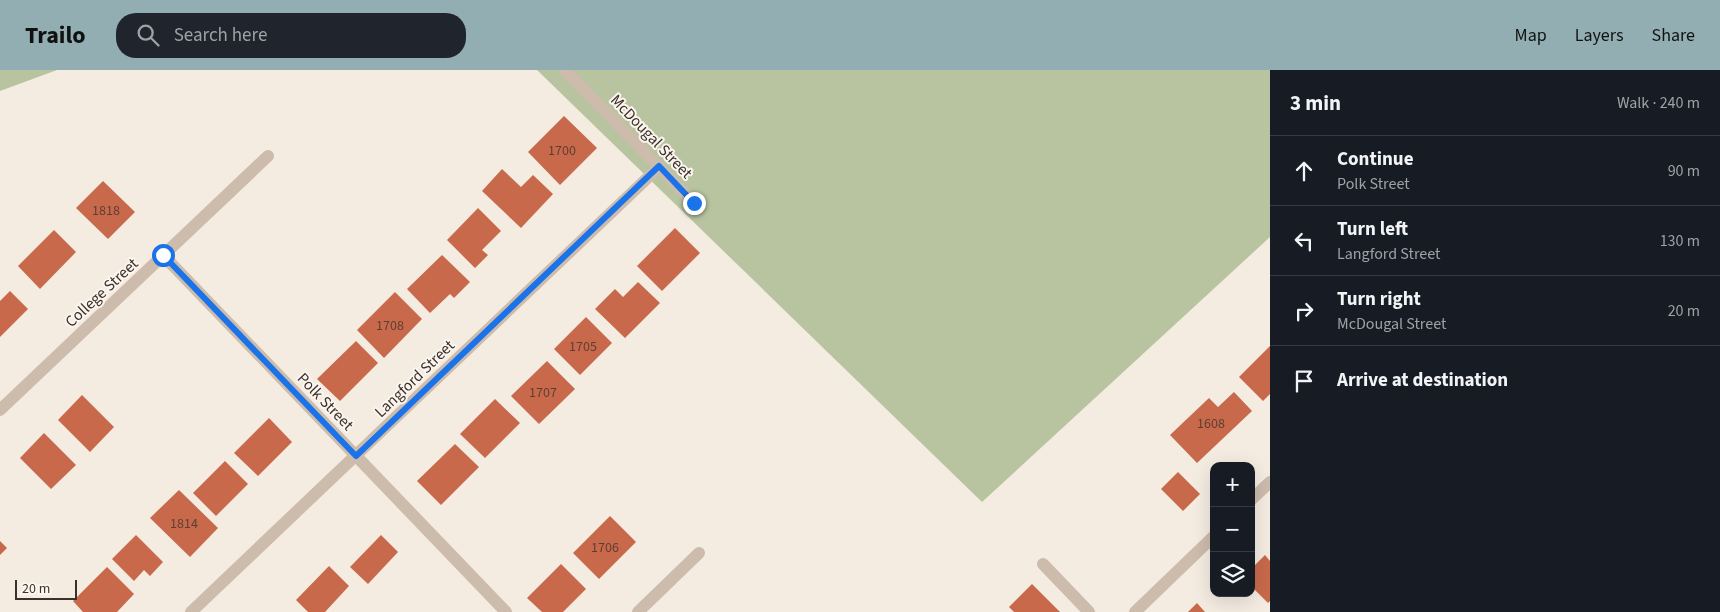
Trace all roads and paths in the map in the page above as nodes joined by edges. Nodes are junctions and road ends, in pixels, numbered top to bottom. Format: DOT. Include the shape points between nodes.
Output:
graph roads {
  1 [pos="565,70"];
  2 [pos="268,156"];
  3 [pos="659,166"];
  4 [pos="694,203"];
  5 [pos="163,255"];
  6 [pos="0,410"];
  7 [pos="356,456"];
  8 [pos="1270,482"];
  9 [pos="1255,496"];
  10 [pos="1210,540"];
  11 [pos="699,553"];
  12 [pos="1043,564"];
  13 [pos="191,612"];
  14 [pos="506,612"];
  15 [pos="638,612"];
  16 [pos="1089,612"];
  17 [pos="1135,612"];
  1 -- 3 [label="street, McDougal Street"];
  2 -- 5 [label="street, College Street"];
  3 -- 4 [label="street, McDougal Street"];
  3 -- 7 [label="street, Langford Street"];
  5 -- 6 [label="street, College Street"];
  5 -- 7 [label="street, Polk Street"];
  7 -- 13 [label="street, Langford Street"];
  7 -- 14 [label="street, Polk Street"];
  8 -- 9 [label="street"];
  10 -- 17 [label="street"];
  11 -- 15 [label="street"];
  12 -- 16 [label="street"];
}
